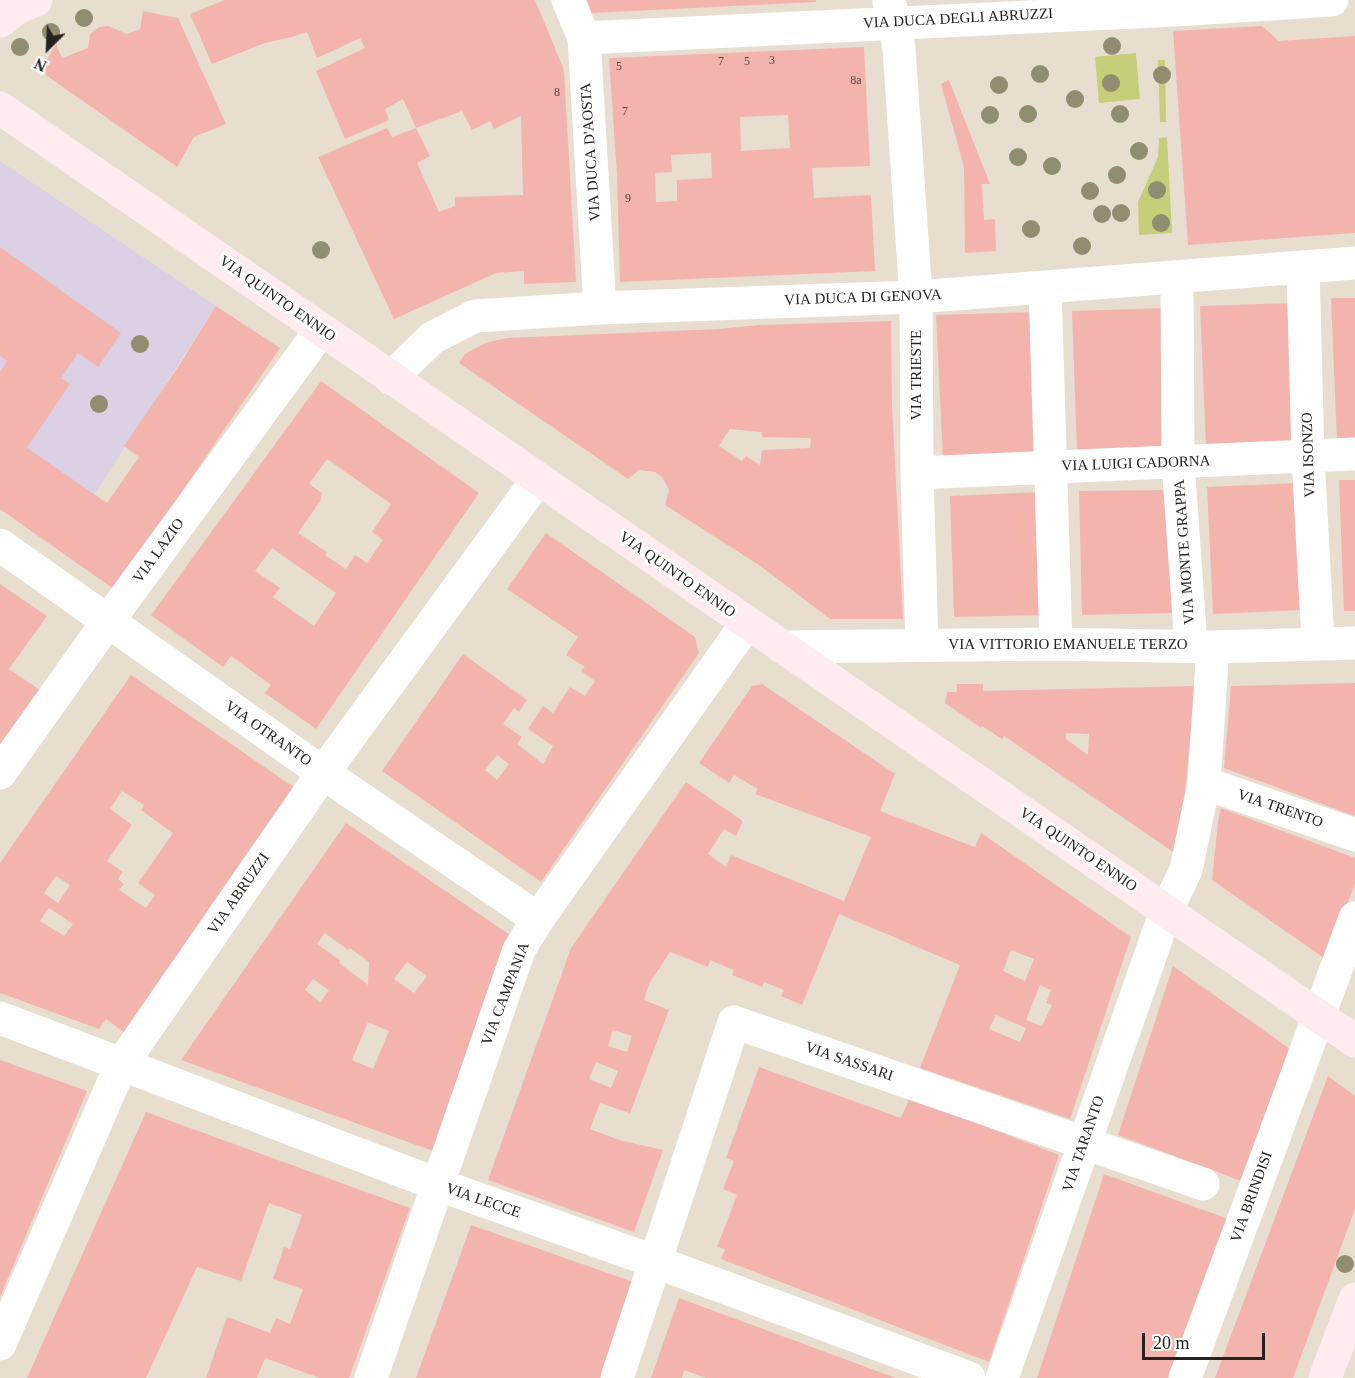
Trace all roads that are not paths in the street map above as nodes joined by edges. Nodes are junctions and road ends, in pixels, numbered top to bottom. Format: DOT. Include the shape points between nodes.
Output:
graph roads {
  1 [pos="36,0"];
  2 [pos="568,0"];
  3 [pos="1332,0"];
  4 [pos="1140,5"];
  5 [pos="892,11"];
  6 [pos="0,21"];
  7 [pos="584,38"];
  8 [pos="0,108"];
  9 [pos="1355,263"];
  10 [pos="1303,268"];
  11 [pos="1176,278"];
  12 [pos="1045,288"];
  13 [pos="916,297"];
  14 [pos="600,308"];
  15 [pos="321,330"];
  16 [pos="391,378"];
  17 [pos="1355,454"];
  18 [pos="1308,456"];
  19 [pos="1178,462"];
  20 [pos="1052,467"];
  21 [pos="917,473"];
  22 [pos="538,479"];
  23 [pos="0,545"];
  24 [pos="108,621"];
  25 [pos="747,623"];
  26 [pos="1318,643"];
  27 [pos="1355,643"];
  28 [pos="1056,644"];
  29 [pos="922,645"];
  30 [pos="1202,646"];
  31 [pos="782,647"];
  32 [pos="0,773"];
  33 [pos="323,773"];
  34 [pos="1204,783"];
  35 [pos="1355,835"];
  36 [pos="1166,911"];
  37 [pos="1355,918"];
  38 [pos="538,919"];
  39 [pos="1318,1016"];
  40 [pos="0,1018"];
  41 [pos="1355,1041"];
  42 [pos="121,1065"];
  43 [pos="1084,1143"];
  44 [pos="1203,1184"];
  45 [pos="439,1185"];
  46 [pos="656,1262"];
  47 [pos="1355,1299"];
  48 [pos="0,1344"];
  49 [pos="371,1378"];
  50 [pos="617,1378"];
  51 [pos="969,1378"];
  52 [pos="1002,1378"];
  53 [pos="1185,1378"];
  54 [pos="1325,1378"];
  1 -- 6 [label="street"];
  2 -- 7 [label="street, VIA DUCA D'AOSTA"];
  3 -- 4 [label="street, VIA DUCA DEGLI ABRUZZI"];
  4 -- 5 [label="street, VIA DUCA DEGLI ABRUZZI"];
  5 -- 7 [label="street, VIA DUCA DEGLI ABRUZZI"];
  5 -- 13 [label="street, VIA TRIESTE" via="899,49"];
  7 -- 14 [label="street, VIA DUCA D'AOSTA"];
  8 -- 15 [label="street, VIA QUINTO ENNIO"];
  9 -- 10 [label="street, VIA DUCA DI GENOVA"];
  10 -- 11 [label="street, VIA DUCA DI GENOVA"];
  10 -- 18 [label="street, VIA ISONZO"];
  11 -- 12 [label="street, VIA DUCA DI GENOVA"];
  11 -- 19 [label="street, VIA MONTE GRAPPA"];
  12 -- 13 [label="street, VIA DUCA DI GENOVA"];
  12 -- 20 [label="street"];
  13 -- 14 [label="street, VIA DUCA DI GENOVA"];
  13 -- 21 [label="street, VIA TRIESTE"];
  14 -- 16 [label="street, VIA DUCA DI GENOVA" via="475,316 432,338"];
  15 -- 16 [label="street, VIA QUINTO ENNIO"];
  15 -- 24 [label="street, VIA LAZIO"];
  16 -- 22 [label="street, VIA QUINTO ENNIO"];
  17 -- 18 [label="street, VIA LUIGI CADORNA"];
  18 -- 19 [label="street, VIA LUIGI CADORNA"];
  18 -- 26 [label="street, VIA ISONZO"];
  19 -- 20 [label="street, VIA LUIGI CADORNA"];
  19 -- 30 [label="street, VIA MONTE GRAPPA"];
  20 -- 21 [label="street, VIA LUIGI CADORNA"];
  20 -- 28 [label="street"];
  21 -- 29 [label="street, VIA TRIESTE"];
  22 -- 25 [label="street, VIA QUINTO ENNIO"];
  22 -- 33 [label="street, VIA ABRUZZI"];
  23 -- 24 [label="street, VIA OTRANTO"];
  24 -- 32 [label="street, VIA LAZIO"];
  24 -- 33 [label="street, VIA OTRANTO"];
  25 -- 31 [label="street, VIA QUINTO ENNIO"];
  25 -- 38 [label="street, VIA CAMPANIA"];
  26 -- 27 [label="street, VIA VITTORIO EMANUELE TERZO"];
  26 -- 30 [label="street, VIA VITTORIO EMANUELE TERZO"];
  28 -- 29 [label="street, VIA VITTORIO EMANUELE TERZO"];
  28 -- 30 [label="street, VIA VITTORIO EMANUELE TERZO"];
  29 -- 31 [label="street, VIA VITTORIO EMANUELE TERZO"];
  30 -- 34 [label="street, VIA MONTE GRAPPA"];
  31 -- 36 [label="street, VIA QUINTO ENNIO"];
  33 -- 38 [label="street, VIA OTRANTO"];
  33 -- 42 [label="street, VIA ABRUZZI"];
  34 -- 35 [label="street, VIA TRENTO"];
  34 -- 36 [label="street, VIA MONTE GRAPPA" via="1186,870"];
  36 -- 39 [label="street, VIA QUINTO ENNIO"];
  36 -- 43 [label="street, VIA TARANTO"];
  37 -- 39 [label="street, VIA BRINDISI"];
  38 -- 45 [label="street, VIA CAMPANIA" via="519,950"];
  39 -- 41 [label="street, VIA QUINTO ENNIO"];
  39 -- 53 [label="street, VIA BRINDISI"];
  40 -- 42 [label="street, VIA LECCE"];
  42 -- 45 [label="street, VIA LECCE"];
  42 -- 48 [label="street, VIA ABRUZZI"];
  43 -- 44 [label="street, VIA SASSARI"];
  43 -- 46 [label="street, VIA SASSARI" via="734,1022"];
  43 -- 52 [label="street, VIA TARANTO"];
  45 -- 46 [label="street, VIA LECCE"];
  45 -- 49 [label="street, VIA CAMPANIA"];
  46 -- 50 [label="street"];
  46 -- 51 [label="street, VIA LECCE"];
  47 -- 54 [label="street"];
}
